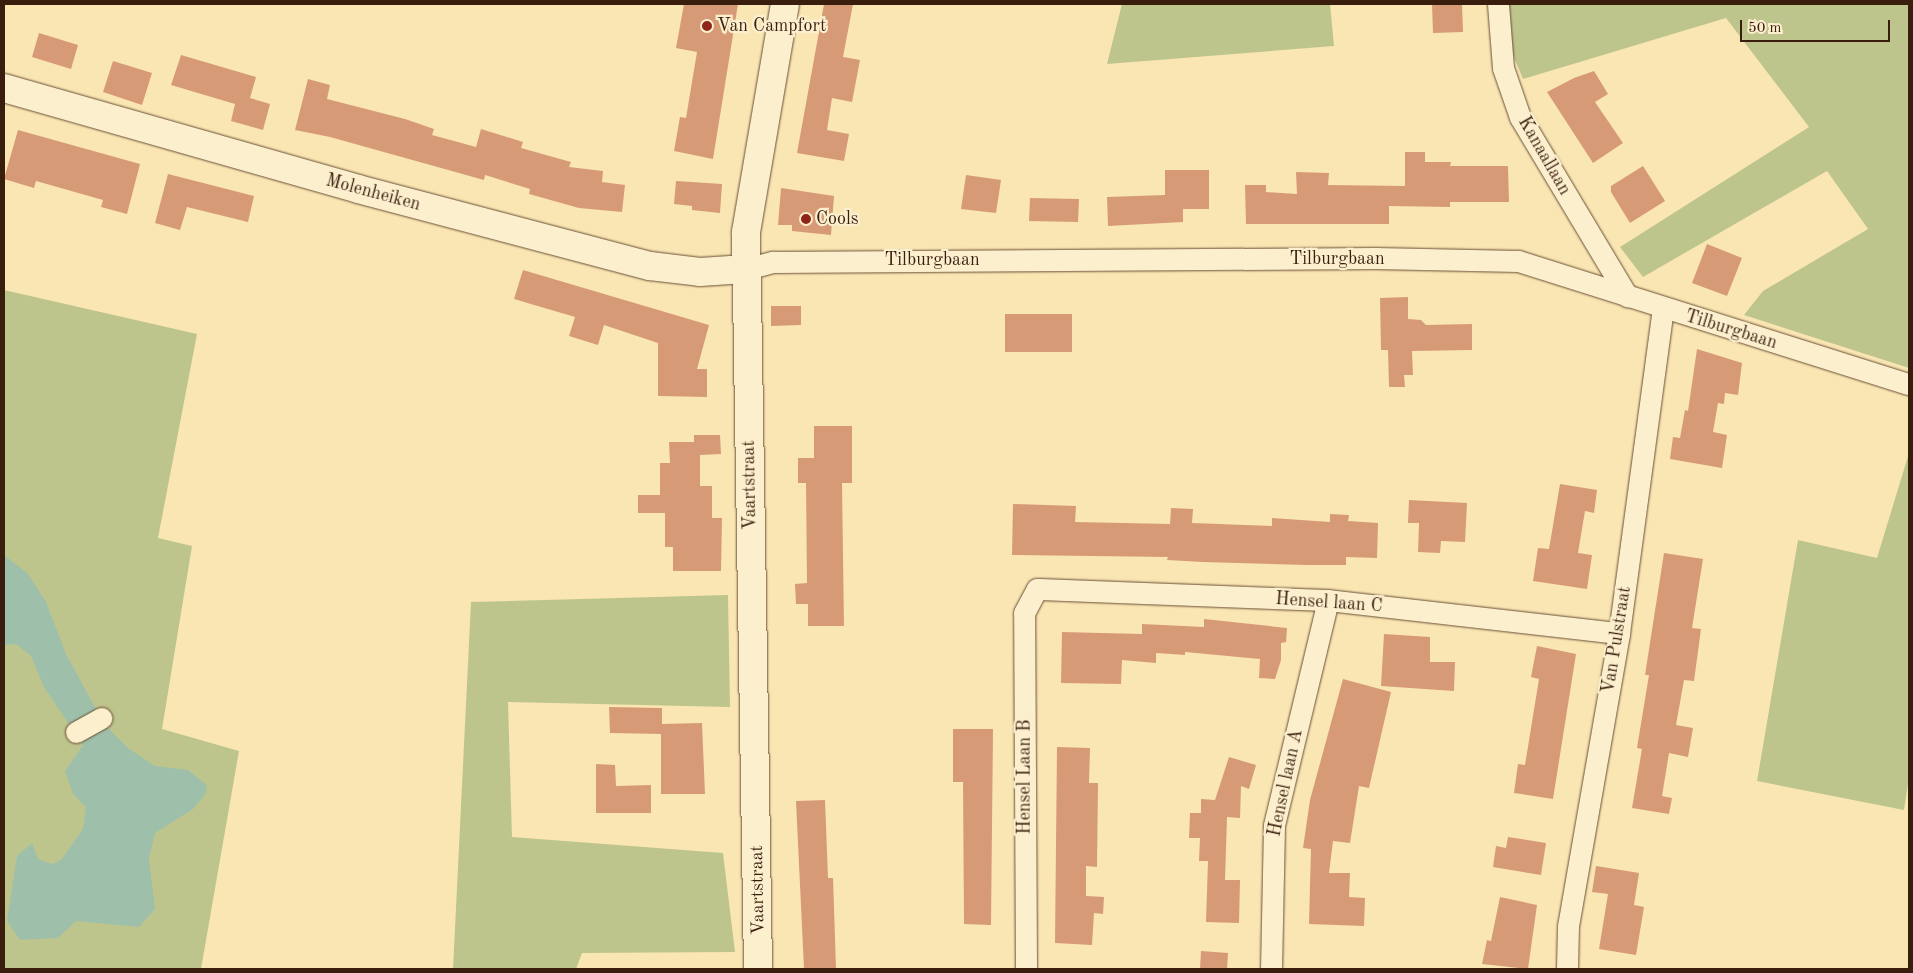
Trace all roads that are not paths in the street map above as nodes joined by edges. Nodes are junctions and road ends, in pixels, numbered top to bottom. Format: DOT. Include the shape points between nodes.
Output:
graph roads {
  1 [pos="785,4"];
  2 [pos="1498,4"];
  3 [pos="4,88"];
  4 [pos="746,269"];
  5 [pos="1627,296"];
  6 [pos="1663,309"];
  7 [pos="1909,384"];
  8 [pos="1037,589"];
  9 [pos="1328,600"];
  10 [pos="1619,633"];
  11 [pos="101,718"];
  12 [pos="76,732"];
  13 [pos="758,969"];
  14 [pos="1026,969"];
  15 [pos="1271,969"];
  16 [pos="1566,969"];
  1 -- 4 [label="main road, Vaartstraat" via="746,232"];
  2 -- 5 [label="street, Kanaallaan" via="1504,68 1520,117"];
  3 -- 4 [label="main road, Molenheiken" via="358,189 650,266 700,272"];
  4 -- 5 [label="street, Tilburgbaan" via="792,261 1374,258 1518,261"];
  4 -- 13 [label="main road, Vaartstraat"];
  5 -- 6 [label="street, Tilburgbaan"];
  6 -- 7 [label="street, Tilburgbaan"];
  6 -- 10 [label="street, Van Pulstraat"];
  8 -- 9 [label="street, Hensel laan C"];
  8 -- 14 [label="street, Hensel Laan B" via="1024,612"];
  9 -- 10 [label="street, Hensel laan C"];
  9 -- 15 [label="street, Hensel laan A" via="1274,825"];
  10 -- 16 [label="street, Van Pulstraat" via="1568,926"];
  11 -- 12 [label="street"];
}
